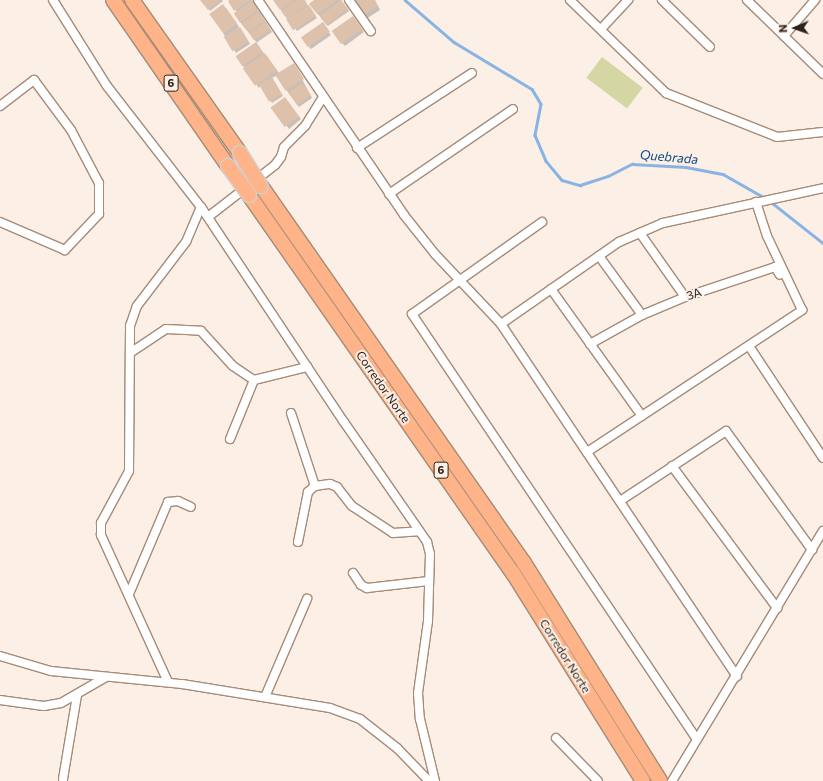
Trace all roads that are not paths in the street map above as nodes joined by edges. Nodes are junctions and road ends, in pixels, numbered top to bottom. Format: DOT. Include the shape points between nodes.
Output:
graph roads {
  1 [pos="53,0"];
  2 [pos="113,0"];
  3 [pos="132,0"];
  4 [pos="258,0"];
  5 [pos="349,0"];
  6 [pos="570,0"];
  7 [pos="628,0"];
  8 [pos="662,0"];
  9 [pos="747,0"];
  10 [pos="815,0"];
  11 [pos="602,29"];
  12 [pos="371,31"];
  13 [pos="784,36"];
  14 [pos="710,47"];
  15 [pos="472,73"];
  16 [pos="823,74"];
  17 [pos="323,97"];
  18 [pos="0,106"];
  19 [pos="513,109"];
  20 [pos="823,132"];
  21 [pos="357,148"];
  22 [pos="823,188"];
  23 [pos="389,194"];
  24 [pos="758,202"];
  25 [pos="201,207"];
  26 [pos="208,217"];
  27 [pos="0,222"];
  28 [pos="542,222"];
  29 [pos="640,233"];
  30 [pos="599,256"];
  31 [pos="460,280"];
  32 [pos="551,289"];
  33 [pos="792,291"];
  34 [pos="685,297"];
  35 [pos="642,316"];
  36 [pos="501,324"];
  37 [pos="590,344"];
  38 [pos="750,346"];
  39 [pos="130,353"];
  40 [pos="307,367"];
  41 [pos="254,380"];
  42 [pos="291,413"];
  43 [pos="642,416"];
  44 [pos="230,439"];
  45 [pos="587,452"];
  46 [pos="823,458"];
  47 [pos="672,466"];
  48 [pos="315,486"];
  49 [pos="620,501"];
  50 [pos="191,507"];
  51 [pos="419,531"];
  52 [pos="823,531"];
  53 [pos="298,542"];
  54 [pos="812,550"];
  55 [pos="353,573"];
  56 [pos="429,581"];
  57 [pos="129,594"];
  58 [pos="307,599"];
  59 [pos="777,608"];
  60 [pos="0,656"];
  61 [pos="737,676"];
  62 [pos="106,677"];
  63 [pos="168,682"];
  64 [pos="77,695"];
  65 [pos="265,697"];
  66 [pos="0,700"];
  67 [pos="556,738"];
  68 [pos="696,738"];
  69 [pos="630,746"];
  70 [pos="63,779"];
  71 [pos="426,780"];
  72 [pos="435,781"];
  73 [pos="598,781"];
  74 [pos="644,781"];
  75 [pos="660,781"];
  76 [pos="672,781"];
  1 -- 25 [label="street" via="107,86"];
  2 -- 69 [label="highway, Corredor Norte / 6, bridge"];
  3 -- 69 [label="highway, Corredor Norte / 6, bridge" via="524,563"];
  4 -- 17 [label="street"];
  5 -- 12 [label="street"];
  6 -- 11 [label="street"];
  7 -- 11 [label="street"];
  8 -- 14 [label="street"];
  9 -- 13 [label="street"];
  10 -- 13 [label="street"];
  11 -- 20 [label="street" via="666,93 777,137"];
  13 -- 16 [label="street"];
  15 -- 21 [label="street"];
  17 -- 21 [label="street"];
  17 -- 26 [label="street" via="305,126 284,147 275,165"];
  18 -- 27 [label="street" via="34,80 71,130 99,183 99,214 65,250"];
  19 -- 23 [label="street"];
  21 -- 23 [label="street"];
  22 -- 24 [label="street"];
  23 -- 31 [label="street" via="435,254"];
  24 -- 29 [label="street" via="663,223"];
  24 -- 33 [label="street" via="766,236"];
  25 -- 26 [label="street"];
  25 -- 39 [label="street" via="186,242 138,306 130,326"];
  26 -- 40 [label="street"];
  28 -- 31 [label="street"];
  29 -- 30 [label="street"];
  29 -- 34 [label="street"];
  30 -- 32 [label="street"];
  30 -- 35 [label="street"];
  31 -- 36 [label="street"];
  31 -- 68 [label="street" via="412,314"];
  32 -- 36 [label="street"];
  32 -- 37 [label="street"];
  33 -- 34 [label="street, 3A" via="775,267"];
  33 -- 38 [label="street" via="802,310"];
  34 -- 35 [label="street, 3A"];
  35 -- 37 [label="street, 3A"];
  36 -- 45 [label="street"];
  37 -- 43 [label="street"];
  38 -- 43 [label="street"];
  38 -- 46 [label="street"];
  39 -- 41 [label="street" via="166,329 201,331 233,366"];
  39 -- 57 [label="street" via="129,471 101,523 101,535"];
  40 -- 41 [label="street"];
  40 -- 51 [label="street"];
  41 -- 44 [label="street"];
  42 -- 48 [label="street"];
  43 -- 45 [label="street"];
  45 -- 49 [label="street"];
  47 -- 49 [label="street"];
  47 -- 54 [label="street" via="726,431"];
  47 -- 59 [label="street"];
  48 -- 51 [label="street" via="334,485 352,506 393,533"];
  48 -- 53 [label="street" via="308,492"];
  49 -- 61 [label="street"];
  50 -- 57 [label="street" via="173,500 168,502"];
  51 -- 56 [label="street" via="427,542 430,554"];
  52 -- 54 [label="street"];
  54 -- 59 [label="street"];
  55 -- 56 [label="street" via="361,585 367,588"];
  56 -- 72 [label="street" via="428,621 418,693 420,719"];
  57 -- 63 [label="street"];
  58 -- 65 [label="street"];
  59 -- 61 [label="street"];
  60 -- 62 [label="street" via="51,670"];
  61 -- 68 [label="street"];
  62 -- 63 [label="street"];
  62 -- 64 [label="street"];
  63 -- 65 [label="street"];
  64 -- 66 [label="street" via="61,703 44,706"];
  64 -- 70 [label="street"];
  65 -- 71 [label="street" via="330,708 360,718 397,748"];
  67 -- 73 [label="street"];
  68 -- 76 [label="street"];
  69 -- 74 [label="highway, Corredor Norte / 6"];
  69 -- 75 [label="highway, Corredor Norte / 6"];
}
